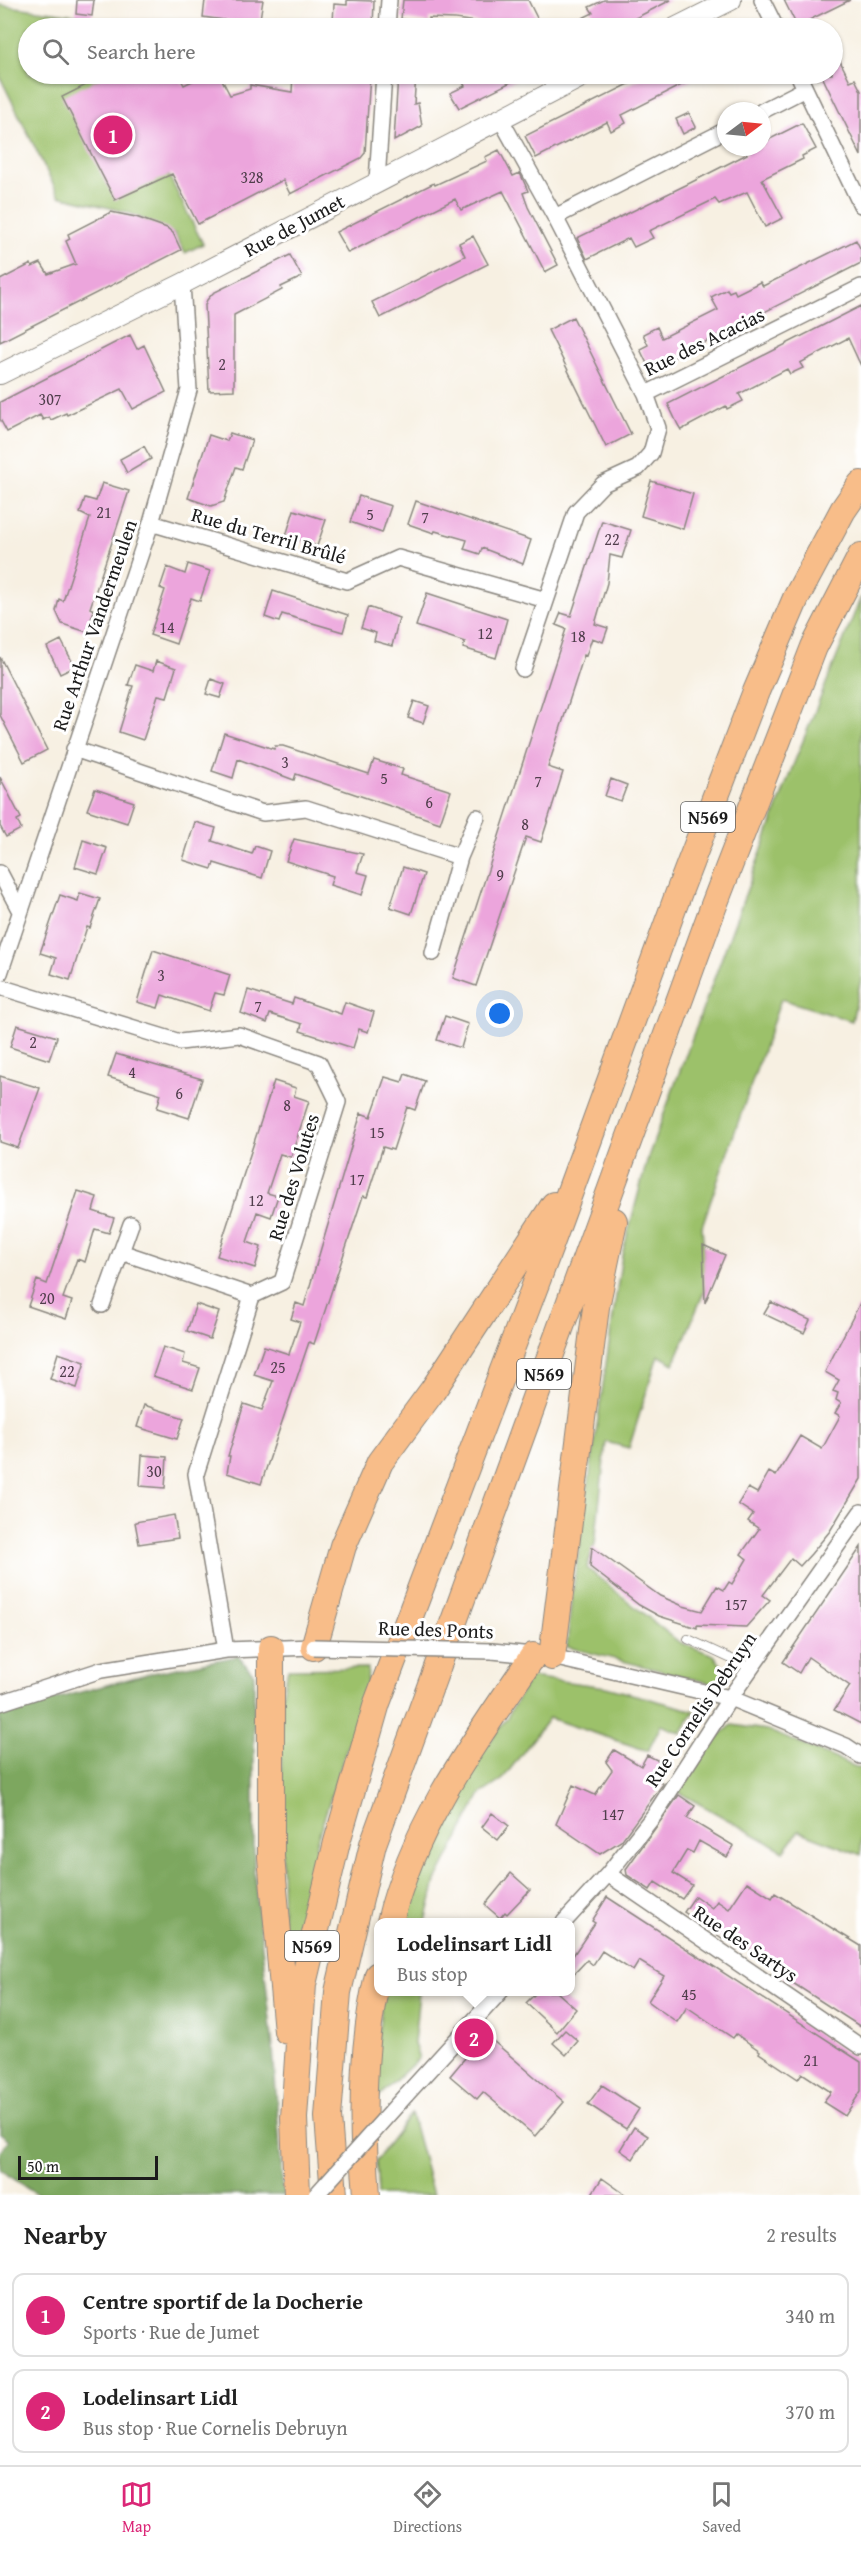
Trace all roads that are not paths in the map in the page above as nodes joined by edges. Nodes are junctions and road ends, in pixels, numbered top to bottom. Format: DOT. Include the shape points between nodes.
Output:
graph roads {
  1 [pos="389,0"];
  2 [pos="731,0"];
  3 [pos="762,0"];
  4 [pos="388,18"];
  5 [pos="695,18"];
  6 [pos="771,18"];
  7 [pos="383,84"];
  8 [pos="567,84"];
  9 [pos="803,84"];
  10 [pos="805,89"];
  11 [pos="771,106"];
  12 [pos="500,118"];
  13 [pos="717,135"];
  14 [pos="378,181"];
  15 [pos="861,205"];
  16 [pos="555,217"];
  17 [pos="182,284"];
  18 [pos="861,287"];
  19 [pos="0,374"];
  20 [pos="646,394"];
  21 [pos="861,484"];
  22 [pos="151,523"];
  23 [pos="861,556"];
  24 [pos="546,600"];
  25 [pos="523,669"];
  26 [pos="74,749"];
  27 [pos="477,817"];
  28 [pos="460,857"];
  29 [pos="0,873"];
  30 [pos="20,911"];
  31 [pos="433,953"];
  32 [pos="0,973"];
  33 [pos="0,987"];
  34 [pos="632,1135"];
  35 [pos="581,1161"];
  36 [pos="131,1224"];
  37 [pos="121,1252"];
  38 [pos="252,1296"];
  39 [pos="102,1305"];
  40 [pos="861,1512"];
  41 [pos="688,1639"];
  42 [pos="314,1647"];
  43 [pos="272,1648"];
  44 [pos="226,1650"];
  45 [pos="542,1657"];
  46 [pos="751,1668"];
  47 [pos="729,1698"];
  48 [pos="0,1703"];
  49 [pos="861,1756"];
  50 [pos="608,1874"];
  51 [pos="391,1918"];
  52 [pos="568,1918"];
  53 [pos="374,1993"];
  54 [pos="497,1996"];
  55 [pos="861,2047"];
  56 [pos="294,2109"];
  57 [pos="297,2195"];
  58 [pos="316,2195"];
  59 [pos="333,2195"];
  60 [pos="367,2195"];
  1 -- 4 [label="street"];
  2 -- 5 [label="street"];
  3 -- 6 [label="street"];
  7 -- 14 [label="street"];
  8 -- 12 [label="street, Rue de Jumet"];
  9 -- 10 [label="street"];
  10 -- 11 [label="street"];
  10 -- 15 [label="street"];
  12 -- 14 [label="street, Rue de Jumet"];
  12 -- 16 [label="street, Rue des Acacias"];
  13 -- 16 [label="street"];
  14 -- 17 [label="street, Rue de Jumet"];
  16 -- 20 [label="street, Rue des Acacias"];
  17 -- 19 [label="street, Rue de Jumet"];
  17 -- 22 [label="street, Rue Arthur Vandermeulen" via="189,390"];
  18 -- 20 [label="street, Rue des Acacias"];
  20 -- 24 [label="street" via="658,428 651,453 638,468 603,484 576,512"];
  21 -- 35 [label="highway, N569" via="796,598 755,694"];
  22 -- 24 [label="street, Rue du Terril Brûlé" via="347,581 399,558"];
  22 -- 26 [label="street, Rue Arthur Vandermeulen"];
  23 -- 34 [label="highway, N569" via="814,647 714,905"];
  24 -- 25 [label="street"];
  26 -- 28 [label="street" via="263,813 306,808"];
  26 -- 30 [label="street, Rue Arthur Vandermeulen"];
  27 -- 28 [label="street"];
  28 -- 31 [label="street"];
  29 -- 30 [label="street"];
  30 -- 32 [label="street, Rue Arthur Vandermeulen"];
  33 -- 38 [label="street, Rue des Volutes" via="180,1042 238,1035 319,1063 338,1102 282,1282"];
  34 -- 45 [label="highway" via="596,1306"];
  34 -- 59 [label="highway, N569" via="373,1844 338,1992 328,2117"];
  35 -- 42 [label="highway" via="459,1352 380,1462 343,1546"];
  35 -- 56 [label="highway, N569" via="376,1703 303,1984"];
  36 -- 37 [label="street"];
  37 -- 38 [label="street"];
  37 -- 39 [label="street"];
  38 -- 44 [label="street" via="196,1474"];
  40 -- 46 [label="street, Rue Cornelis Debruyn"];
  41 -- 46 [label="lane"];
  42 -- 43 [label="street, Rue des Ponts"];
  42 -- 45 [label="street, Rue des Ponts, bridge" via="492,1651"];
  43 -- 44 [label="street, Rue des Ponts"];
  43 -- 56 [label="highway" via="271,1857"];
  44 -- 48 [label="street, Rue des Ponts" via="101,1670"];
  45 -- 47 [label="street, Rue des Ponts"];
  45 -- 51 [label="highway" via="462,1760 427,1826 396,1896"];
  46 -- 47 [label="street, Rue Cornelis Debruyn"];
  47 -- 49 [label="street, Rue des Ponts" via="846,1746"];
  47 -- 50 [label="street, Rue Cornelis Debruyn" via="656,1814"];
  50 -- 52 [label="street, Rue Cornelis Debruyn"];
  50 -- 55 [label="street, Rue des Sartys"];
  53 -- 60 [label="highway" via="369,2015 362,2135"];
  54 -- 58 [label="street, bridge"];
  56 -- 57 [label="highway, N569"];
}
